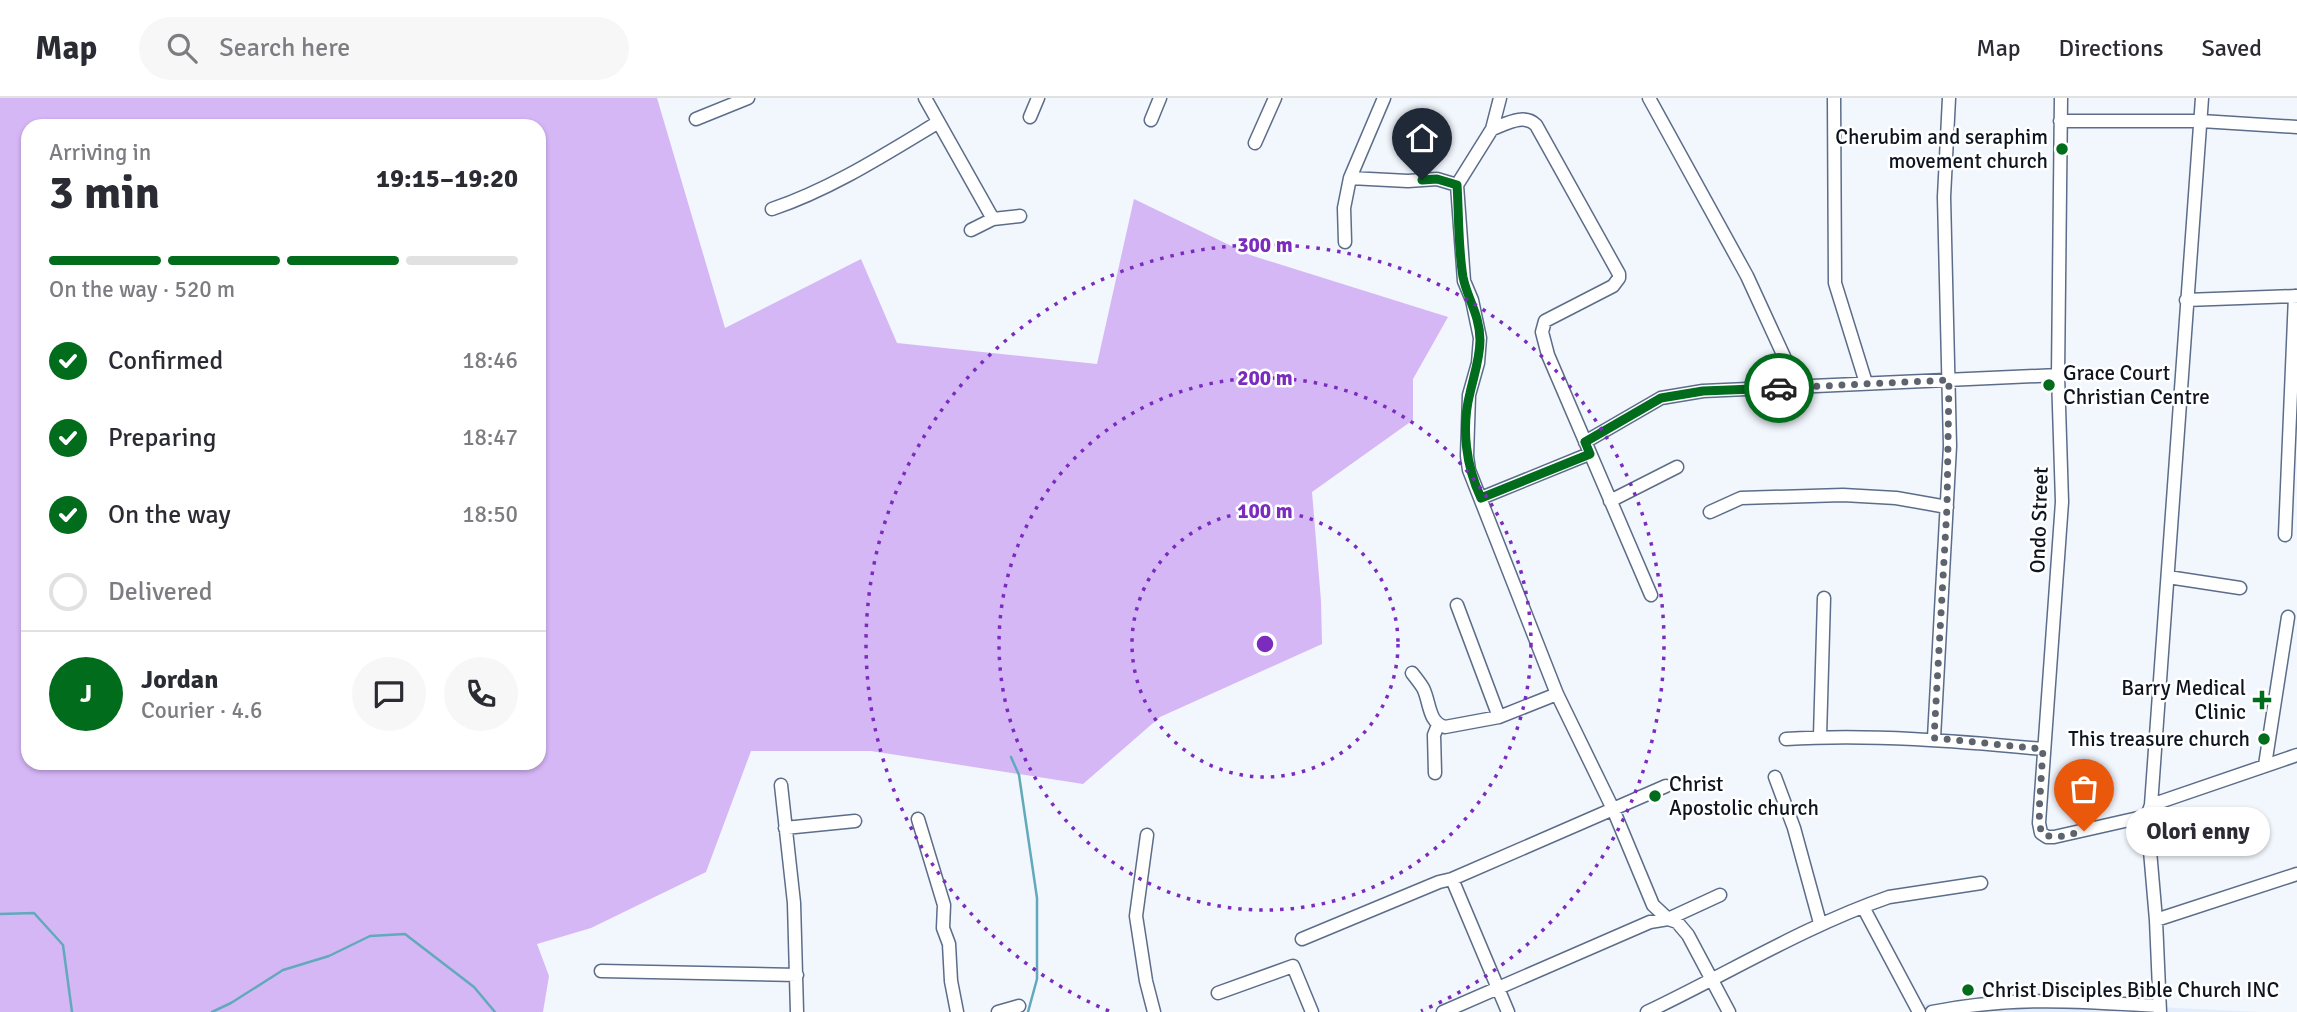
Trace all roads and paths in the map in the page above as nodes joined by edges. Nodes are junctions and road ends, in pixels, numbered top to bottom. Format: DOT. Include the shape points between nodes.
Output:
graph roads {
  1 [pos="748,98"];
  2 [pos="925,98"];
  3 [pos="1038,98"];
  4 [pos="1160,98"];
  5 [pos="1275,98"];
  6 [pos="1384,98"];
  7 [pos="1500,98"];
  8 [pos="1649,98"];
  9 [pos="1834,98"];
  10 [pos="1949,98"];
  11 [pos="2061,98"];
  12 [pos="2202,98"];
  13 [pos="1030,117"];
  14 [pos="696,119"];
  15 [pos="1151,120"];
  16 [pos="2060,121"];
  17 [pos="2202,121"];
  18 [pos="937,123"];
  19 [pos="2297,127"];
  20 [pos="1492,129"];
  21 [pos="1255,143"];
  22 [pos="1350,178"];
  23 [pos="1457,185"];
  24 [pos="772,209"];
  25 [pos="1020,216"];
  26 [pos="993,219"];
  27 [pos="971,230"];
  28 [pos="1345,242"];
  29 [pos="2296,296"];
  30 [pos="2186,300"];
  31 [pos="2058,375"];
  32 [pos="1949,380"];
  33 [pos="1866,383"];
  34 [pos="1798,387"];
  35 [pos="1587,448"];
  36 [pos="1677,467"];
  37 [pos="1481,498"];
  38 [pos="1609,500"];
  39 [pos="1947,507"];
  40 [pos="1710,512"];
  41 [pos="2285,536"];
  42 [pos="2168,577"];
  43 [pos="2239,588"];
  44 [pos="1651,596"];
  45 [pos="1824,598"];
  46 [pos="1457,605"];
  47 [pos="2288,617"];
  48 [pos="1412,673"];
  49 [pos="1557,694"];
  50 [pos="1499,717"];
  51 [pos="1438,725"];
  52 [pos="1820,736"];
  53 [pos="1934,738"];
  54 [pos="1786,739"];
  55 [pos="2043,749"];
  56 [pos="2297,755"];
  57 [pos="2265,765"];
  58 [pos="1435,773"];
  59 [pos="1775,777"];
  60 [pos="781,785"];
  61 [pos="1667,786"];
  62 [pos="1613,809"];
  63 [pos="2149,811"];
  64 [pos="918,819"];
  65 [pos="855,821"];
  66 [pos="785,828"];
  67 [pos="1147,835"];
  68 [pos="2297,874"];
  69 [pos="1452,879"];
  70 [pos="1982,883"];
  71 [pos="1720,895"];
  72 [pos="1863,907"];
  73 [pos="1668,919"];
  74 [pos="2156,920"];
  75 [pos="1820,923"];
  76 [pos="1302,939"];
  77 [pos="601,971"];
  78 [pos="797,975"];
  79 [pos="1712,981"];
  80 [pos="1499,989"];
  81 [pos="1218,993"];
  82 [pos="1019,1006"];
  83 [pos="2160,1009"];
  84 [pos="797,1012"];
  85 [pos="957,1012"];
  86 [pos="998,1012"];
  87 [pos="1154,1012"];
  88 [pos="1312,1012"];
  89 [pos="1443,1012"];
  90 [pos="1508,1012"];
  91 [pos="1647,1012"];
  92 [pos="1729,1012"];
  93 [pos="1919,1012"];
  94 [pos="1932,1012"];
  1 -- 14 [label="street"];
  2 -- 18 [label="street"];
  3 -- 13 [label="street"];
  4 -- 15 [label="street"];
  5 -- 21 [label="street"];
  6 -- 22 [label="street"];
  7 -- 20 [label="street"];
  8 -- 34 [label="street" via="1747,276"];
  9 -- 33 [label="street" via="1835,283"];
  10 -- 32 [label="street" via="1944,197"];
  11 -- 16 [label="street, Ondo Street"];
  12 -- 17 [label="street"];
  16 -- 17 [label="street"];
  16 -- 31 [label="street, Ondo Street"];
  17 -- 19 [label="street"];
  17 -- 30 [label="street"];
  18 -- 24 [label="street" via="854,172"];
  18 -- 26 [label="street"];
  20 -- 23 [label="street"];
  20 -- 35 [label="street" via="1521,119 1536,125 1619,275 1613,286 1556,314 1543,326 1548,355"];
  22 -- 23 [label="street" via="1437,179"];
  22 -- 28 [label="street"];
  23 -- 37 [label="street" via="1464,281 1480,338 1469,395 1467,456"];
  25 -- 26 [label="street"];
  26 -- 27 [label="street"];
  29 -- 30 [label="street"];
  29 -- 41 [label="street"];
  30 -- 42 [label="street"];
  31 -- 32 [label="street"];
  31 -- 55 [label="street, Ondo Street" via="2062,502"];
  32 -- 33 [label="street"];
  32 -- 39 [label="street"];
  33 -- 34 [label="street"];
  34 -- 35 [label="street" via="1703,391 1661,398"];
  35 -- 37 [label="street"];
  35 -- 38 [label="street"];
  36 -- 38 [label="street"];
  37 -- 49 [label="street"];
  38 -- 44 [label="street"];
  39 -- 40 [label="street" via="1843,495 1741,498"];
  39 -- 53 [label="street"];
  42 -- 43 [label="street"];
  42 -- 63 [label="street"];
  45 -- 52 [label="street"];
  46 -- 50 [label="street"];
  47 -- 57 [label="street"];
  48 -- 51 [label="street"];
  49 -- 50 [label="street"];
  49 -- 62 [label="street"];
  50 -- 51 [label="street"];
  51 -- 58 [label="street" via="1433,735"];
  52 -- 53 [label="street"];
  52 -- 54 [label="street"];
  53 -- 55 [label="street"];
  55 -- 63 [label="street, Ondo Street" via="2039,813 2041,833 2047,837"];
  56 -- 57 [label="street"];
  57 -- 63 [label="street"];
  59 -- 75 [label="street"];
  60 -- 66 [label="street"];
  61 -- 62 [label="street"];
  62 -- 69 [label="street"];
  62 -- 73 [label="street" via="1653,905"];
  63 -- 74 [label="street"];
  64 -- 85 [label="street" via="944,905 943,928"];
  65 -- 66 [label="street"];
  66 -- 78 [label="street"];
  67 -- 87 [label="street" via="1136,916"];
  68 -- 74 [label="street"];
  69 -- 76 [label="street"];
  69 -- 80 [label="street"];
  70 -- 72 [label="street" via="1889,897"];
  71 -- 73 [label="street"];
  72 -- 75 [label="street"];
  72 -- 93 [label="street"];
  73 -- 79 [label="street" via="1688,935"];
  73 -- 80 [label="street" via="1650,922"];
  74 -- 83 [label="street"];
  75 -- 79 [label="street"];
  77 -- 78 [label="street"];
  78 -- 84 [label="street"];
  79 -- 91 [label="street"];
  79 -- 92 [label="street"];
  80 -- 89 [label="street"];
  80 -- 90 [label="street"];
  81 -- 88 [label="street" via="1293,966"];
  82 -- 86 [label="street"];
  83 -- 94 [label="street" via="2052,1000 2001,1001"];
}
